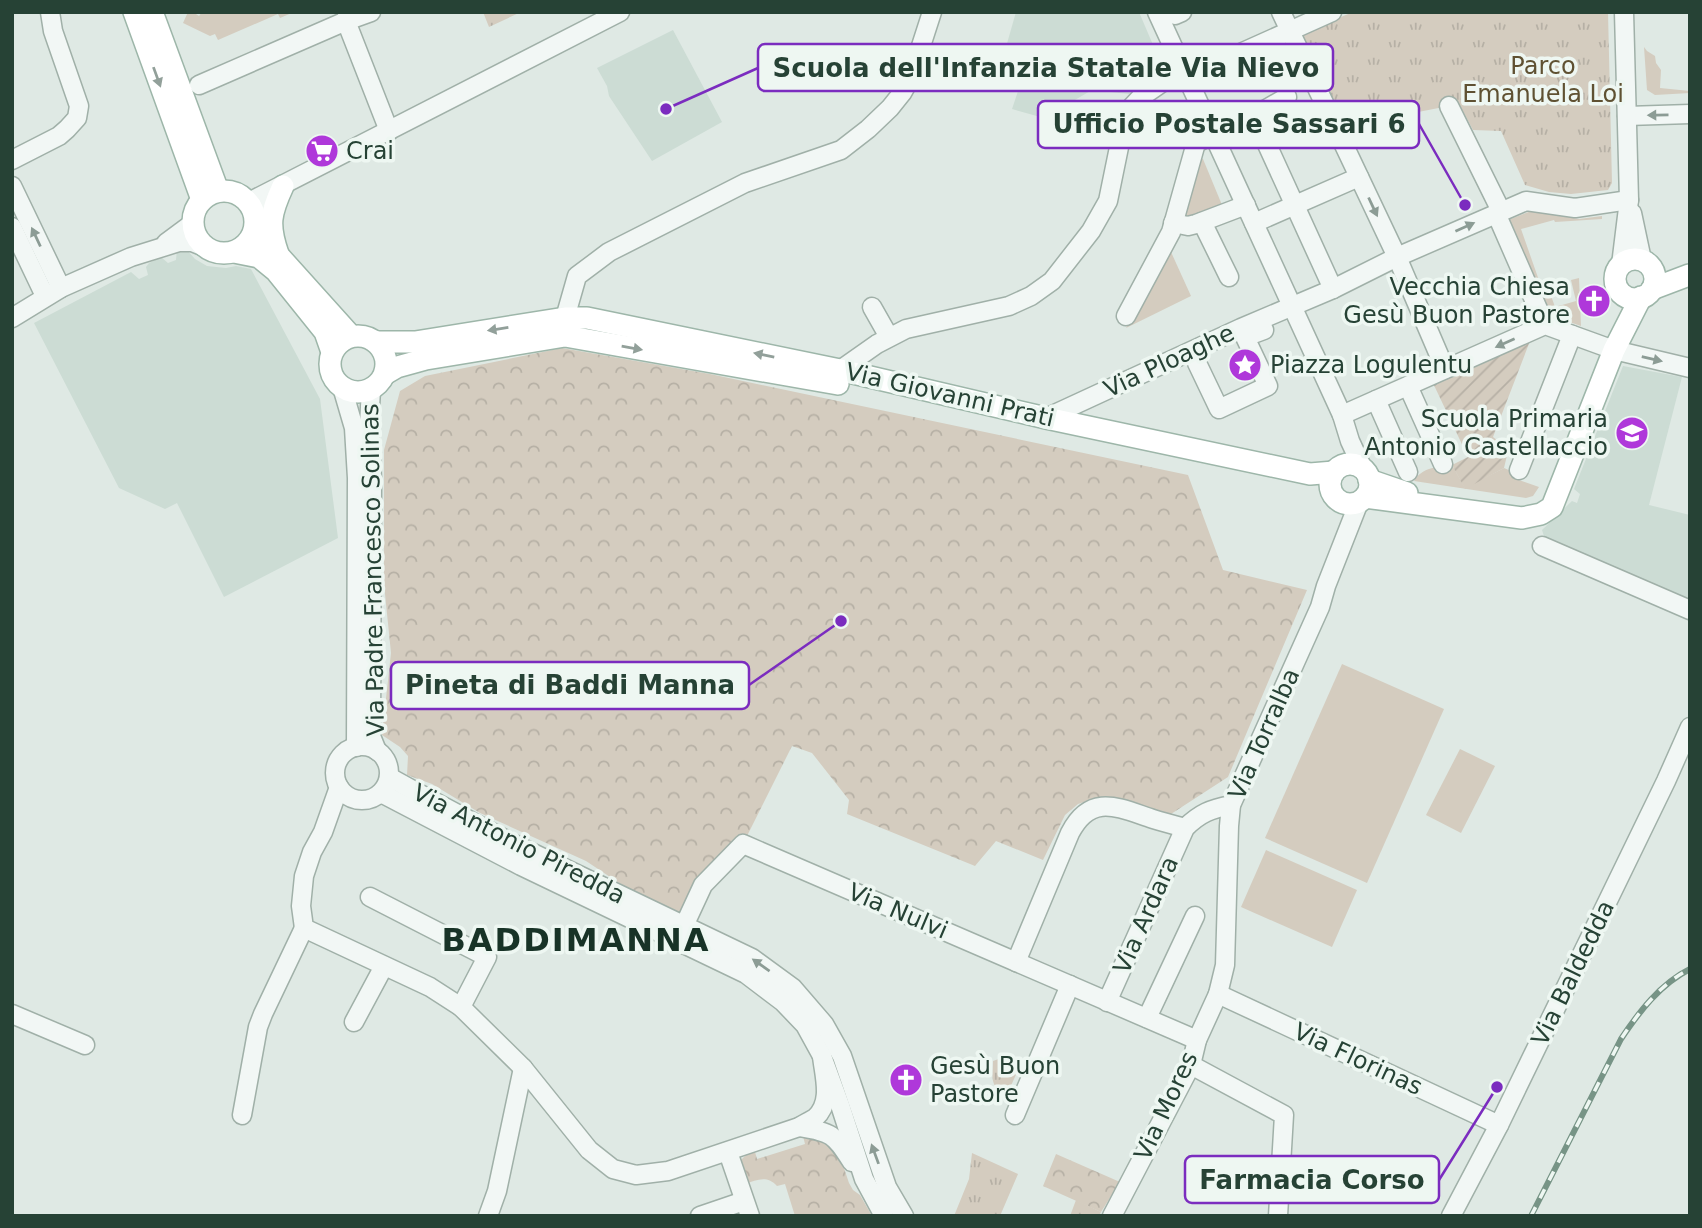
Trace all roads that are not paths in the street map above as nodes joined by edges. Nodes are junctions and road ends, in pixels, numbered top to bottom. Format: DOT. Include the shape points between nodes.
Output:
graph roads {
  1 [pos="50,12"];
  2 [pos="134,12"];
  3 [pos="152,12"];
  4 [pos="371,12"];
  5 [pos="620,12"];
  6 [pos="932,12"];
  7 [pos="1281,12"];
  8 [pos="1332,12"];
  9 [pos="1624,12"];
  10 [pos="1171,13"];
  11 [pos="347,17"];
  12 [pos="586,20"];
  13 [pos="1290,31"];
  14 [pos="1185,73"];
  15 [pos="199,85"];
  16 [pos="1287,97"];
  17 [pos="1449,106"];
  18 [pos="1690,114"];
  19 [pos="1254,116"];
  20 [pos="1627,116"];
  21 [pos="389,131"];
  22 [pos="1213,134"];
  23 [pos="12,160"];
  24 [pos="1359,177"];
  25 [pos="12,186"];
  26 [pos="283,186"];
  27 [pos="210,195"];
  28 [pos="1629,200"];
  29 [pos="1246,205"];
  30 [pos="1295,205"];
  31 [pos="1499,212"];
  32 [pos="253,217"];
  33 [pos="1202,222"];
  34 [pos="193,223"];
  35 [pos="1173,223"];
  36 [pos="1254,223"];
  37 [pos="12,228"];
  38 [pos="161,247"];
  39 [pos="207,248"];
  40 [pos="234,252"];
  41 [pos="279,256"];
  42 [pos="1397,257"];
  43 [pos="1621,265"];
  44 [pos="1689,275"];
  45 [pos="1229,277"];
  46 [pos="1647,279"];
  47 [pos="1334,289"];
  48 [pos="53,292"];
  49 [pos="1620,292"];
  50 [pos="872,307"];
  51 [pos="1294,312"];
  52 [pos="1126,316"];
  53 [pos="12,318"];
  54 [pos="1545,325"];
  55 [pos="565,327"];
  56 [pos="1572,335"];
  57 [pos="351,336"];
  58 [pos="890,337"];
  59 [pos="377,342"];
  60 [pos="1614,350"];
  61 [pos="332,352"];
  62 [pos="1196,363"];
  63 [pos="1690,368"];
  64 [pos="1445,369"];
  65 [pos="840,370"];
  66 [pos="378,382"];
  67 [pos="1408,386"];
  68 [pos="342,387"];
  69 [pos="1376,400"];
  70 [pos="1342,415"];
  71 [pos="1046,418"];
  72 [pos="1350,441"];
  73 [pos="1443,464"];
  74 [pos="1519,470"];
  75 [pos="1408,472"];
  76 [pos="1334,476"];
  77 [pos="1359,496"];
  78 [pos="1542,546"];
  79 [pos="1690,610"];
  80 [pos="1690,727"];
  81 [pos="356,747"];
  82 [pos="377,751"];
  83 [pos="389,777"];
  84 [pos="339,787"];
  85 [pos="373,797"];
  86 [pos="1231,805"];
  87 [pos="1185,828"];
  88 [pos="323,832"];
  89 [pos="370,897"];
  90 [pos="1195,916"];
  91 [pos="684,926"];
  92 [pos="304,928"];
  93 [pos="1016,962"];
  94 [pos="384,965"];
  95 [pos="1070,985"];
  96 [pos="1218,994"];
  97 [pos="1107,1002"];
  98 [pos="461,1007"];
  99 [pos="12,1014"];
  100 [pos="1147,1018"];
  101 [pos="354,1022"];
  102 [pos="1197,1040"];
  103 [pos="85,1045"];
  104 [pos="822,1056"];
  105 [pos="1191,1065"];
  106 [pos="523,1068"];
  107 [pos="242,1115"];
  108 [pos="1015,1115"];
  109 [pos="1499,1125"];
  110 [pos="799,1127"];
  111 [pos="728,1152"];
  112 [pos="864,1179"];
  113 [pos="747,1208"];
  114 [pos="488,1216"];
  115 [pos="699,1216"];
  116 [pos="884,1216"];
  117 [pos="904,1216"];
  118 [pos="1112,1216"];
  119 [pos="1278,1216"];
  120 [pos="1451,1216"];
  1 -- 23 [label="street" via="79,106 77,118 58,136"];
  2 -- 27 [label="main road, one-way"];
  3 -- 27 [label="main road"];
  4 -- 11 [label="street"];
  5 -- 12 [label="street"];
  6 -- 55 [label="street" via="911,77 890,108 868,129 841,150 745,183 609,253 577,276"];
  7 -- 13 [label="street"];
  8 -- 13 [label="street"];
  9 -- 20 [label="street"];
  10 -- 14 [label="street"];
  11 -- 15 [label="street"];
  11 -- 21 [label="street"];
  12 -- 21 [label="street"];
  13 -- 14 [label="street"];
  13 -- 24 [label="street"];
  14 -- 22 [label="street"];
  14 -- 58 [label="street" via="1141,97 1125,113 1108,201 1052,281 1009,306 906,329"];
  16 -- 19 [label="street"];
  17 -- 31 [label="street"];
  18 -- 20 [label="street, one-way"];
  19 -- 22 [label="street"];
  19 -- 30 [label="street"];
  20 -- 28 [label="street"];
  21 -- 26 [label="street"];
  22 -- 29 [label="street"];
  22 -- 35 [label="street" via="1196,143"];
  24 -- 30 [label="street"];
  24 -- 42 [label="street, one-way"];
  48 -- 25 [label="street, one-way"];
  26 -- 32 [label="street"];
  26 -- 41 [label="main road" via="271,222"];
  27 -- 32 [label="main road" via="235,192"];
  27 -- 34 [label="main road"];
  28 -- 31 [label="street" via="1575,208 1526,201"];
  28 -- 43 [label="street"];
  28 -- 46 [label="street"];
  29 -- 33 [label="street"];
  29 -- 36 [label="street"];
  30 -- 36 [label="street"];
  30 -- 47 [label="street"];
  42 -- 31 [label="street, one-way"];
  31 -- 54 [label="street"];
  32 -- 40 [label="main road" via="246,244"];
  32 -- 41 [label="main road"];
  33 -- 35 [label="street" via="1188,226"];
  33 -- 45 [label="street"];
  34 -- 38 [label="street"];
  34 -- 39 [label="main road" via="195,234"];
  35 -- 52 [label="street"];
  36 -- 51 [label="street"];
  37 -- 48 [label="street"];
  38 -- 39 [label="street" via="192,242"];
  38 -- 48 [label="street"];
  39 -- 40 [label="main road"];
  40 -- 61 [label="main road" via="259,257 276,271 325,332"];
  41 -- 57 [label="main road"];
  42 -- 47 [label="street"];
  42 -- 64 [label="street"];
  43 -- 46 [label="main road" via="1628,260"];
  43 -- 49 [label="main road" via="1615,278"];
  44 -- 46 [label="main road"];
  46 -- 49 [label="main road" via="1629,297"];
  46 -- 60 [label="main road"];
  47 -- 51 [label="street"];
  48 -- 53 [label="street"];
  49 -- 60 [label="main road"];
  50 -- 58 [label="street"];
  51 -- 62 [label="street" via="1245,337 1268,386 1219,409"];
  51 -- 70 [label="street"];
  51 -- 71 [label="street, Via Ploaghe"];
  54 -- 56 [label="street"];
  54 -- 64 [label="street, one-way"];
  55 -- 59 [label="main road, Via Giovanni Prati, one-way"];
  65 -- 55 [label="main road, Via Giovanni Prati, one-way" via="586,318"];
  55 -- 66 [label="main road, Via Giovanni Prati" via="397,367"];
  55 -- 76 [label="main road, Via Giovanni Prati, one-way" via="1035,428"];
  56 -- 60 [label="street"];
  56 -- 74 [label="street"];
  57 -- 59 [label="main road"];
  57 -- 61 [label="main road"];
  58 -- 65 [label="street"];
  59 -- 66 [label="main road" via="386,367"];
  60 -- 63 [label="street, one-way"];
  60 -- 77 [label="main road" via="1559,492 1544,501 1533,505 1405,493"];
  61 -- 68 [label="main road" via="332,375"];
  64 -- 67 [label="street"];
  65 -- 71 [label="main road, Via Giovanni Prati"];
  66 -- 68 [label="main road" via="356,392"];
  66 -- 82 [label="street, Via Padre Francesco Solinas" via="369,426 371,736"];
  67 -- 69 [label="street"];
  67 -- 73 [label="street"];
  68 -- 81 [label="street, Via Padre Francesco Solinas" via="354,428 357,478"];
  69 -- 70 [label="street"];
  69 -- 75 [label="street"];
  70 -- 72 [label="street"];
  71 -- 76 [label="main road, Via Giovanni Prati"];
  72 -- 76 [label="street"];
  72 -- 77 [label="street"];
  76 -- 77 [label="main road" via="1336,500"];
  76 -- 77 [label="main road" via="1351,464"];
  77 -- 86 [label="street, Via Torralba" via="1320,607"];
  78 -- 79 [label="street"];
  80 -- 109 [label="street, Via Baldedda"];
  81 -- 82 [label="street"];
  81 -- 84 [label="street" via="337,763"];
  82 -- 83 [label="street" via="387,762"];
  83 -- 85 [label="street" via="387,786"];
  83 -- 91 [label="street, Via Antonio Piredda"];
  84 -- 85 [label="street" via="350,797"];
  84 -- 88 [label="street"];
  85 -- 88 [label="street"];
  85 -- 104 [label="street, Via Antonio Piredda" via="746,974 805,1025"];
  86 -- 87 [label="street" via="1212,808"];
  86 -- 96 [label="street, Via Torralba" via="1225,965"];
  87 -- 93 [label="street" via="1121,807 1104,806 1076,821"];
  87 -- 97 [label="street, Via Ardara"];
  88 -- 92 [label="street" via="304,876"];
  89 -- 98 [label="street" via="487,957"];
  90 -- 100 [label="street"];
  91 -- 93 [label="street, Via Nulvi" via="703,885 743,844"];
  117 -- 91 [label="street, Via Antonio Piredda, one-way" via="887,1187 842,1056 824,1024 793,988 752,958"];
  92 -- 94 [label="street"];
  92 -- 107 [label="street" via="258,1027"];
  93 -- 95 [label="street, Via Nulvi"];
  94 -- 98 [label="street"];
  94 -- 101 [label="street"];
  95 -- 97 [label="street, Via Nulvi"];
  95 -- 108 [label="street"];
  96 -- 102 [label="street, Via Mores"];
  96 -- 109 [label="street, Via Florinas"];
  97 -- 100 [label="street, Via Nulvi"];
  98 -- 106 [label="street"];
  99 -- 103 [label="street"];
  100 -- 102 [label="street, Via Nulvi"];
  102 -- 105 [label="street, Via Mores"];
  104 -- 110 [label="street" via="825,1103 816,1117"];
  104 -- 112 [label="street, Via Antonio Piredda"];
  105 -- 118 [label="street, Via Mores"];
  105 -- 119 [label="street" via="1284,1115"];
  106 -- 111 [label="street" via="589,1150 613,1168 636,1175 668,1171"];
  106 -- 114 [label="street"];
  109 -- 120 [label="street, Via Baldedda"];
  110 -- 111 [label="street"];
  110 -- 112 [label="street" via="836,1138"];
  111 -- 113 [label="street"];
  112 -- 116 [label="street, Via Antonio Piredda"];
  113 -- 115 [label="street"];
}
